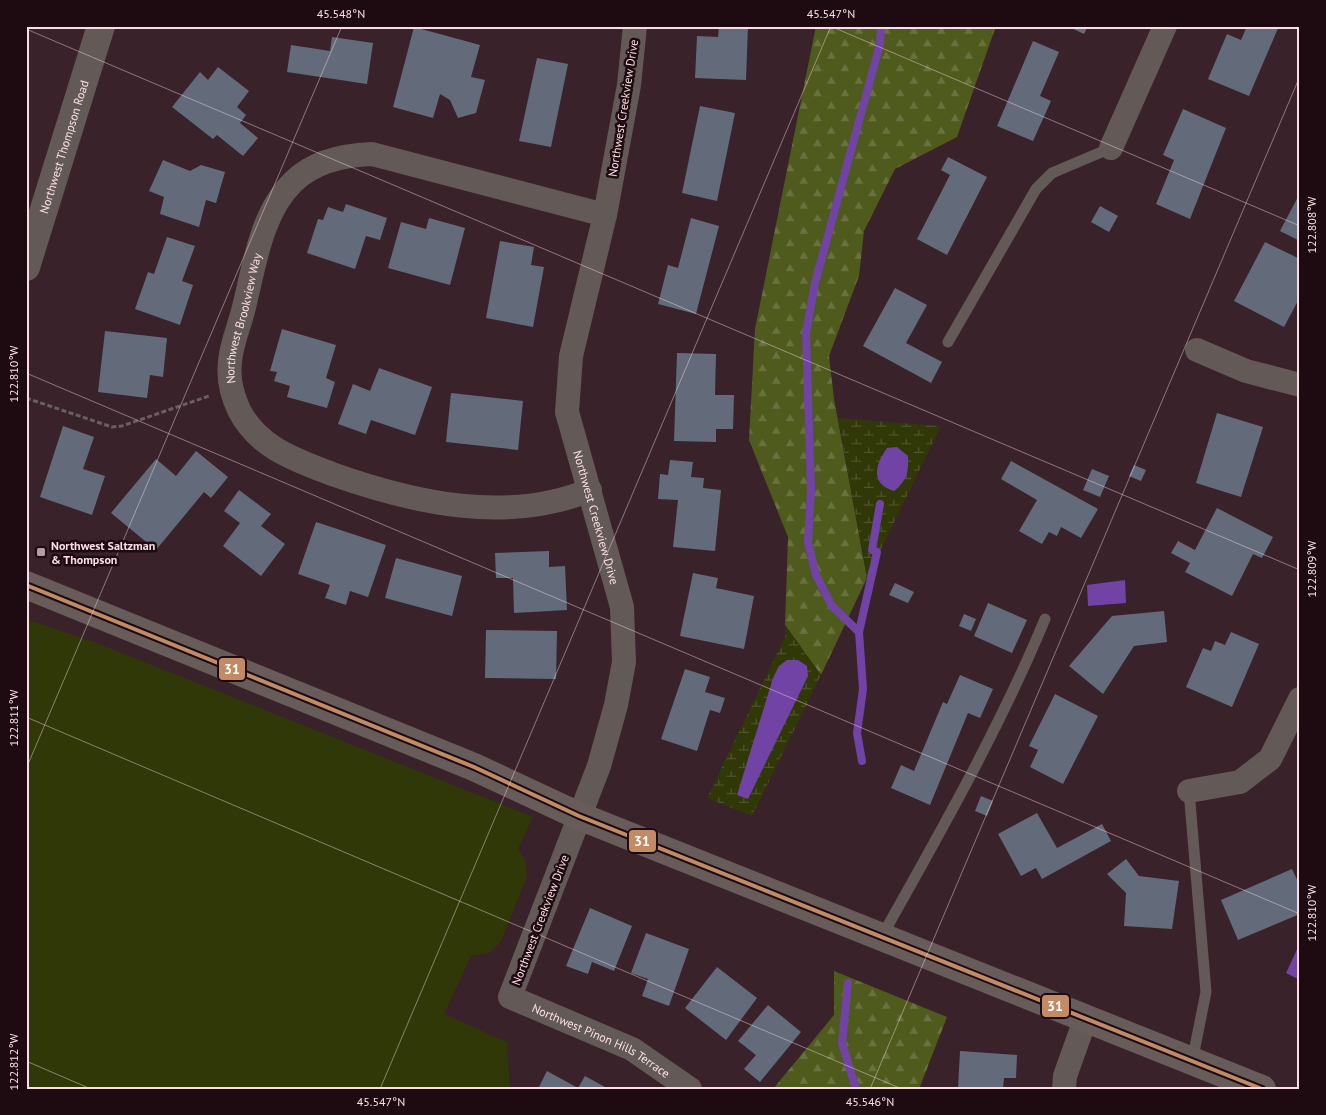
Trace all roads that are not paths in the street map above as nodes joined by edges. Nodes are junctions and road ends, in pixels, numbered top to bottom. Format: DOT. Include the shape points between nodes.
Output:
graph roads {
  1 [pos="101,26"];
  2 [pos="635,26"];
  3 [pos="1165,26"];
  4 [pos="1111,148"];
  5 [pos="605,215"];
  6 [pos="26,267"];
  7 [pos="948,342"];
  8 [pos="1197,350"];
  9 [pos="1300,385"];
  10 [pos="590,490"];
  11 [pos="26,586"];
  12 [pos="1045,619"];
  13 [pos="1300,699"];
  14 [pos="1189,791"];
  15 [pos="579,816"];
  16 [pos="881,938"];
  17 [pos="510,997"];
  18 [pos="1085,1020"];
  19 [pos="1192,1062"];
  20 [pos="690,1089"];
  21 [pos="1064,1089"];
  22 [pos="1262,1089"];
  1 -- 6 [label="street, Northwest Thompson Road"];
  2 -- 5 [label="street, Northwest Creekview Drive" via="629,85"];
  3 -- 4 [label="street"];
  4 -- 7 [label="lane" via="1052,172 1036,189"];
  5 -- 10 [label="street, Northwest Creekview Drive" via="568,382 567,412"];
  5 -- 10 [label="street, Northwest Brookview Way" via="372,154 346,154 320,164 293,181 278,200 265,228 230,362 231,388 243,416 268,445 288,458 386,493 421,501 483,507 542,503 567,499"];
  8 -- 9 [label="street" via="1246,371"];
  10 -- 15 [label="street, Northwest Creekview Drive" via="622,607 624,662 601,757"];
  11 -- 15 [label="main road" via="474,767"];
  12 -- 16 [label="lane" via="1026,665 949,818"];
  13 -- 14 [label="street" via="1270,759 1240,782"];
  14 -- 19 [label="lane" via="1206,992"];
  15 -- 16 [label="main road"];
  15 -- 17 [label="street, Northwest Creekview Drive"];
  16 -- 18 [label="main road"];
  17 -- 20 [label="street, Northwest Pinon Hills Terrace" via="632,1049"];
  18 -- 19 [label="main road"];
  18 -- 21 [label="street" via="1065,1076"];
  19 -- 22 [label="main road"];
}
